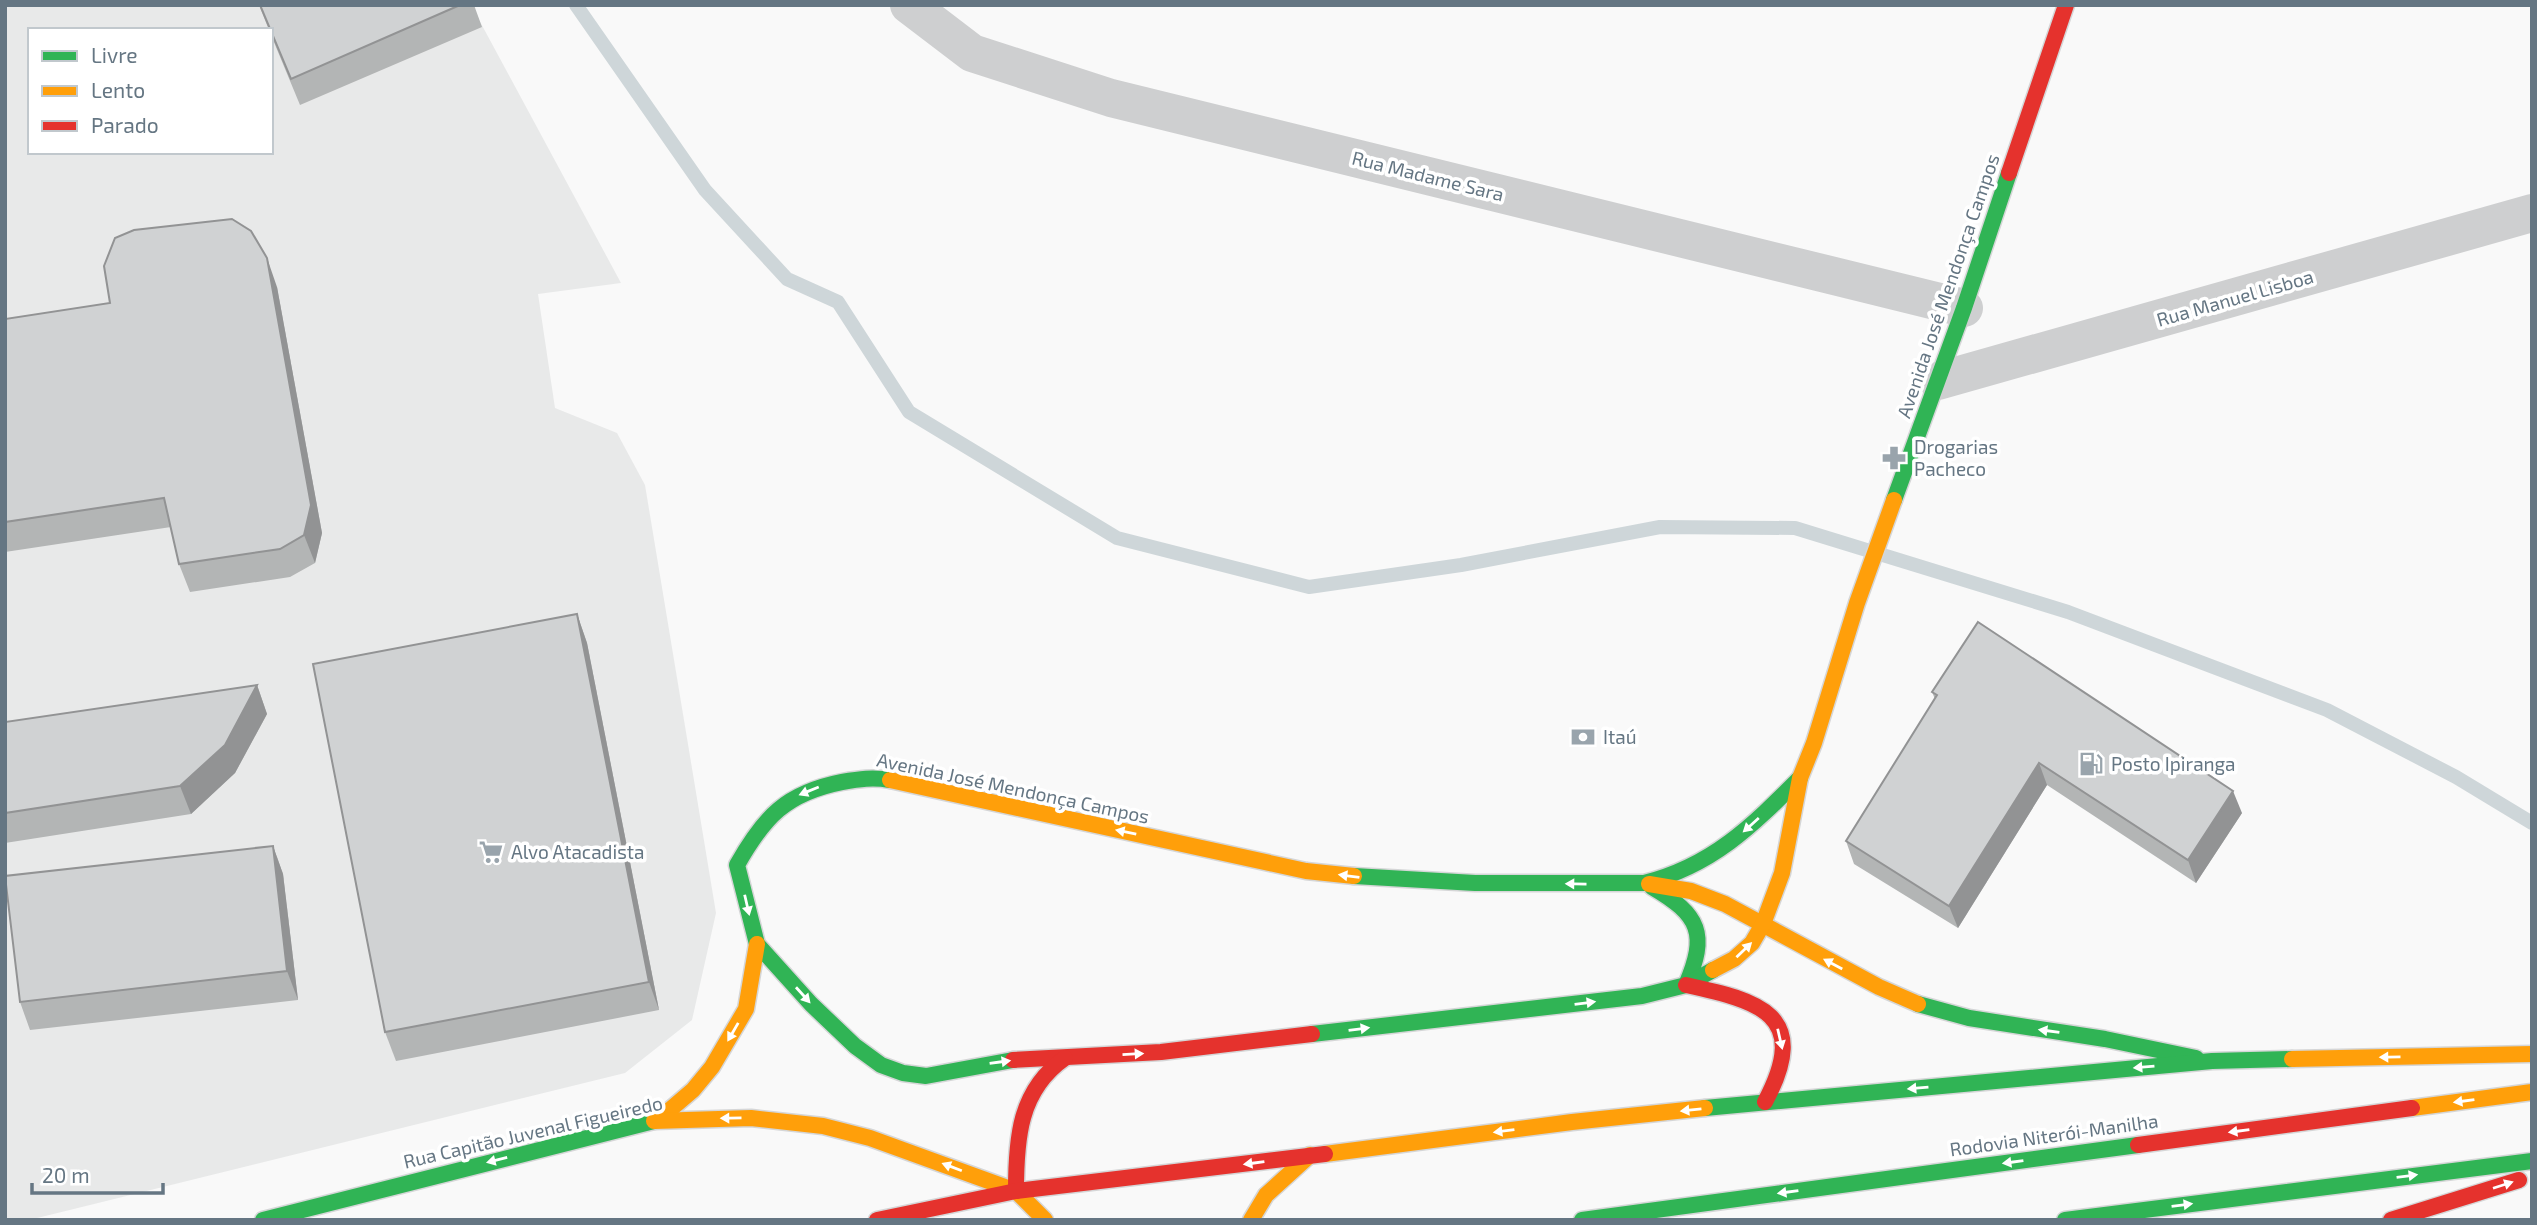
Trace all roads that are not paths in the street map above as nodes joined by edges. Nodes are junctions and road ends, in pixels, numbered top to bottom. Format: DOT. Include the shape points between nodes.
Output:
graph roads {
  1 [pos="909,5"];
  2 [pos="2066,5"];
  3 [pos="2532,214"];
  4 [pos="1964,308"];
  5 [pos="1938,381"];
  6 [pos="1800,778"];
  7 [pos="1644,883"];
  8 [pos="1763,924"];
  9 [pos="757,944"];
  10 [pos="1686,985"];
  11 [pos="2532,1054"];
  12 [pos="1065,1058"];
  13 [pos="2212,1061"];
  14 [pos="2532,1092"];
  15 [pos="1765,1102"];
  16 [pos="658,1120"];
  17 [pos="1310,1155"];
  18 [pos="2532,1161"];
  19 [pos="2532,1175"];
  20 [pos="1016,1191"];
  21 [pos="263,1220"];
  22 [pos="877,1220"];
  23 [pos="1045,1220"];
  24 [pos="1251,1220"];
  25 [pos="1581,1220"];
  26 [pos="2065,1220"];
  27 [pos="2391,1220"];
  1 -- 4 [label="street, Rua Madame Sara" via="972,53 1111,98"];
  2 -- 4 [label="main road, Avenida José Mendonça Campos"];
  3 -- 5 [label="street, Rua Manuel Lisboa"];
  4 -- 5 [label="main road, Avenida José Mendonça Campos"];
  5 -- 6 [label="main road, Avenida José Mendonça Campos" via="1857,603"];
  6 -- 7 [label="main road, Avenida José Mendonça Campos, one-way" via="1708,860"];
  6 -- 8 [label="main road, Avenida José Mendonça Campos" via="1782,873"];
  7 -- 8 [label="main road" via="1691,891"];
  7 -- 9 [label="main road, Avenida José Mendonça Campos, one-way" via="1431,882 1306,871 875,777 811,789 789,800 769,814 749,842 737,865"];
  7 -- 10 [label="main road" via="1685,908 1695,926 1698,959"];
  10 -- 8 [label="main road, Avenida José Mendonça Campos, one-way" via="1734,959 1752,943"];
  13 -- 8 [label="main road, one-way" via="1922,1006 1867,982"];
  9 -- 12 [label="main road, Avenida José Mendonça Campos, one-way" via="811,1004 881,1065 926,1076 1007,1060"];
  9 -- 16 [label="main road, one-way" via="746,1009 712,1067"];
  12 -- 10 [label="main road, Avenida José Mendonça Campos, one-way" via="1161,1052 1592,1003"];
  10 -- 15 [label="main road, one-way" via="1758,1005 1771,1016 1780,1031 1783,1059"];
  11 -- 13 [label="main road, one-way"];
  12 -- 20 [label="main road" via="1044,1074 1026,1108 1017,1145"];
  13 -- 15 [label="main road, one-way"];
  14 -- 25 [label="main road, Rodovia Niterói-Manilha, one-way"];
  15 -- 17 [label="main road, one-way"];
  20 -- 16 [label="main road, Rua Capitão Juvenal Figueiredo, one-way" via="870,1138 823,1126 751,1118"];
  16 -- 21 [label="main road, Rua Capitão Juvenal Figueiredo, one-way"];
  17 -- 20 [label="main road, one-way"];
  17 -- 24 [label="main road" via="1266,1195"];
  26 -- 18 [label="main road, one-way"];
  27 -- 19 [label="main road, one-way"];
  20 -- 22 [label="main road"];
  20 -- 23 [label="main road"];
}
